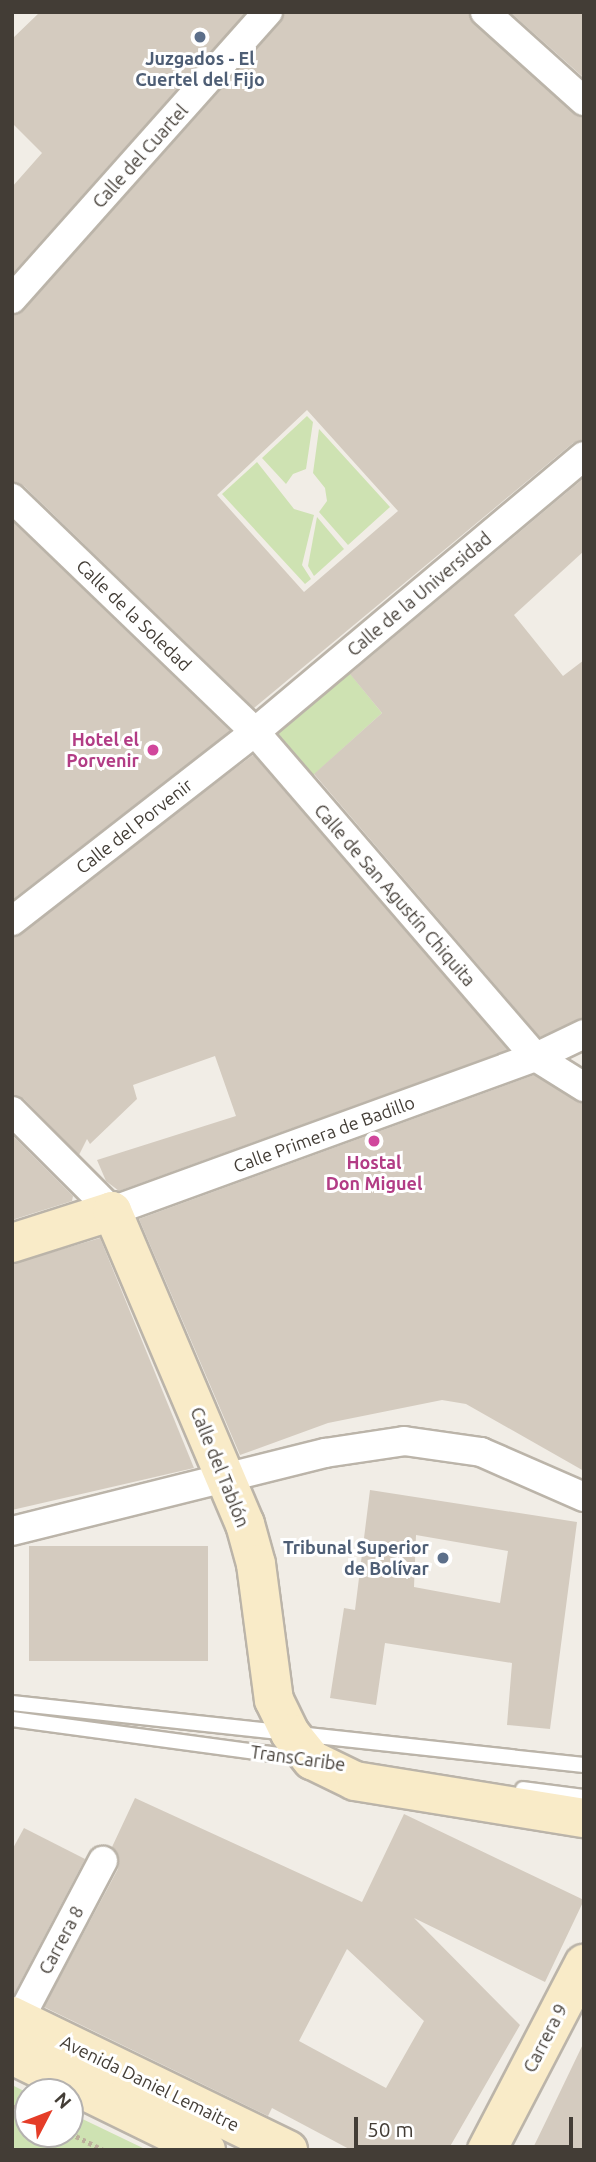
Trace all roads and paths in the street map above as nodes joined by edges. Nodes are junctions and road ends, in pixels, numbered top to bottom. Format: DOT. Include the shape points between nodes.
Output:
graph roads {
  1 [pos="268,12"];
  2 [pos="485,12"];
  3 [pos="584,101"];
  4 [pos="12,299"];
  5 [pos="584,456"];
  6 [pos="12,498"];
  7 [pos="255,732"];
  8 [pos="12,921"];
  9 [pos="584,1034"];
  10 [pos="536,1058"];
  11 [pos="584,1087"];
  12 [pos="12,1111"];
  13 [pos="112,1211"];
  14 [pos="12,1243"];
  15 [pos="228,1480"];
  16 [pos="584,1497"];
  17 [pos="12,1531"];
  18 [pos="12,1703"];
  19 [pos="12,1719"];
  20 [pos="301,1747"];
  21 [pos="584,1765"];
  22 [pos="421,1775"];
  23 [pos="502,1786"];
  24 [pos="584,1797"];
  25 [pos="584,1818"];
  26 [pos="103,1861"];
  27 [pos="579,1987"];
  28 [pos="14,2030"];
  29 [pos="84,2140"];
  30 [pos="104,2150"];
  31 [pos="206,2150"];
  32 [pos="288,2150"];
  33 [pos="487,2150"];
  1 -- 4 [label="street, Calle del Cuartel"];
  2 -- 3 [label="street"];
  5 -- 7 [label="street, Calle de la Universidad"];
  6 -- 7 [label="street, Calle de la Soledad"];
  7 -- 8 [label="street, Calle del Porvenir"];
  7 -- 10 [label="street, Calle de San Agustín Chiquita"];
  9 -- 10 [label="street, Calle Primera de Badillo"];
  10 -- 11 [label="street, Calle de San Agustín Chiquita"];
  10 -- 13 [label="street, Calle Primera de Badillo"];
  12 -- 13 [label="street"];
  13 -- 14 [label="street"];
  13 -- 15 [label="street, Calle del Tablón"];
  15 -- 16 [label="street" via="326,1453 404,1441 481,1452"];
  15 -- 17 [label="street"];
  15 -- 20 [label="street, Calle del Tablón" via="256,1564 274,1700"];
  18 -- 20 [label="lane, TransCaribe"];
  19 -- 20 [label="lane, TransCaribe"];
  20 -- 21 [label="lane, TransCaribe"];
  20 -- 22 [label="lane, TransCaribe"];
  20 -- 25 [label="street" via="355,1781"];
  23 -- 24 [label="lane"];
  26 -- 28 [label="street, Carrera 8"];
  27 -- 33 [label="street, Carrera 9"];
  28 -- 31 [label="street, Avenida Daniel Lemaitre"];
  28 -- 32 [label="street, Avenida Daniel Lemaitre"];
  29 -- 30 [label="path"];
}
